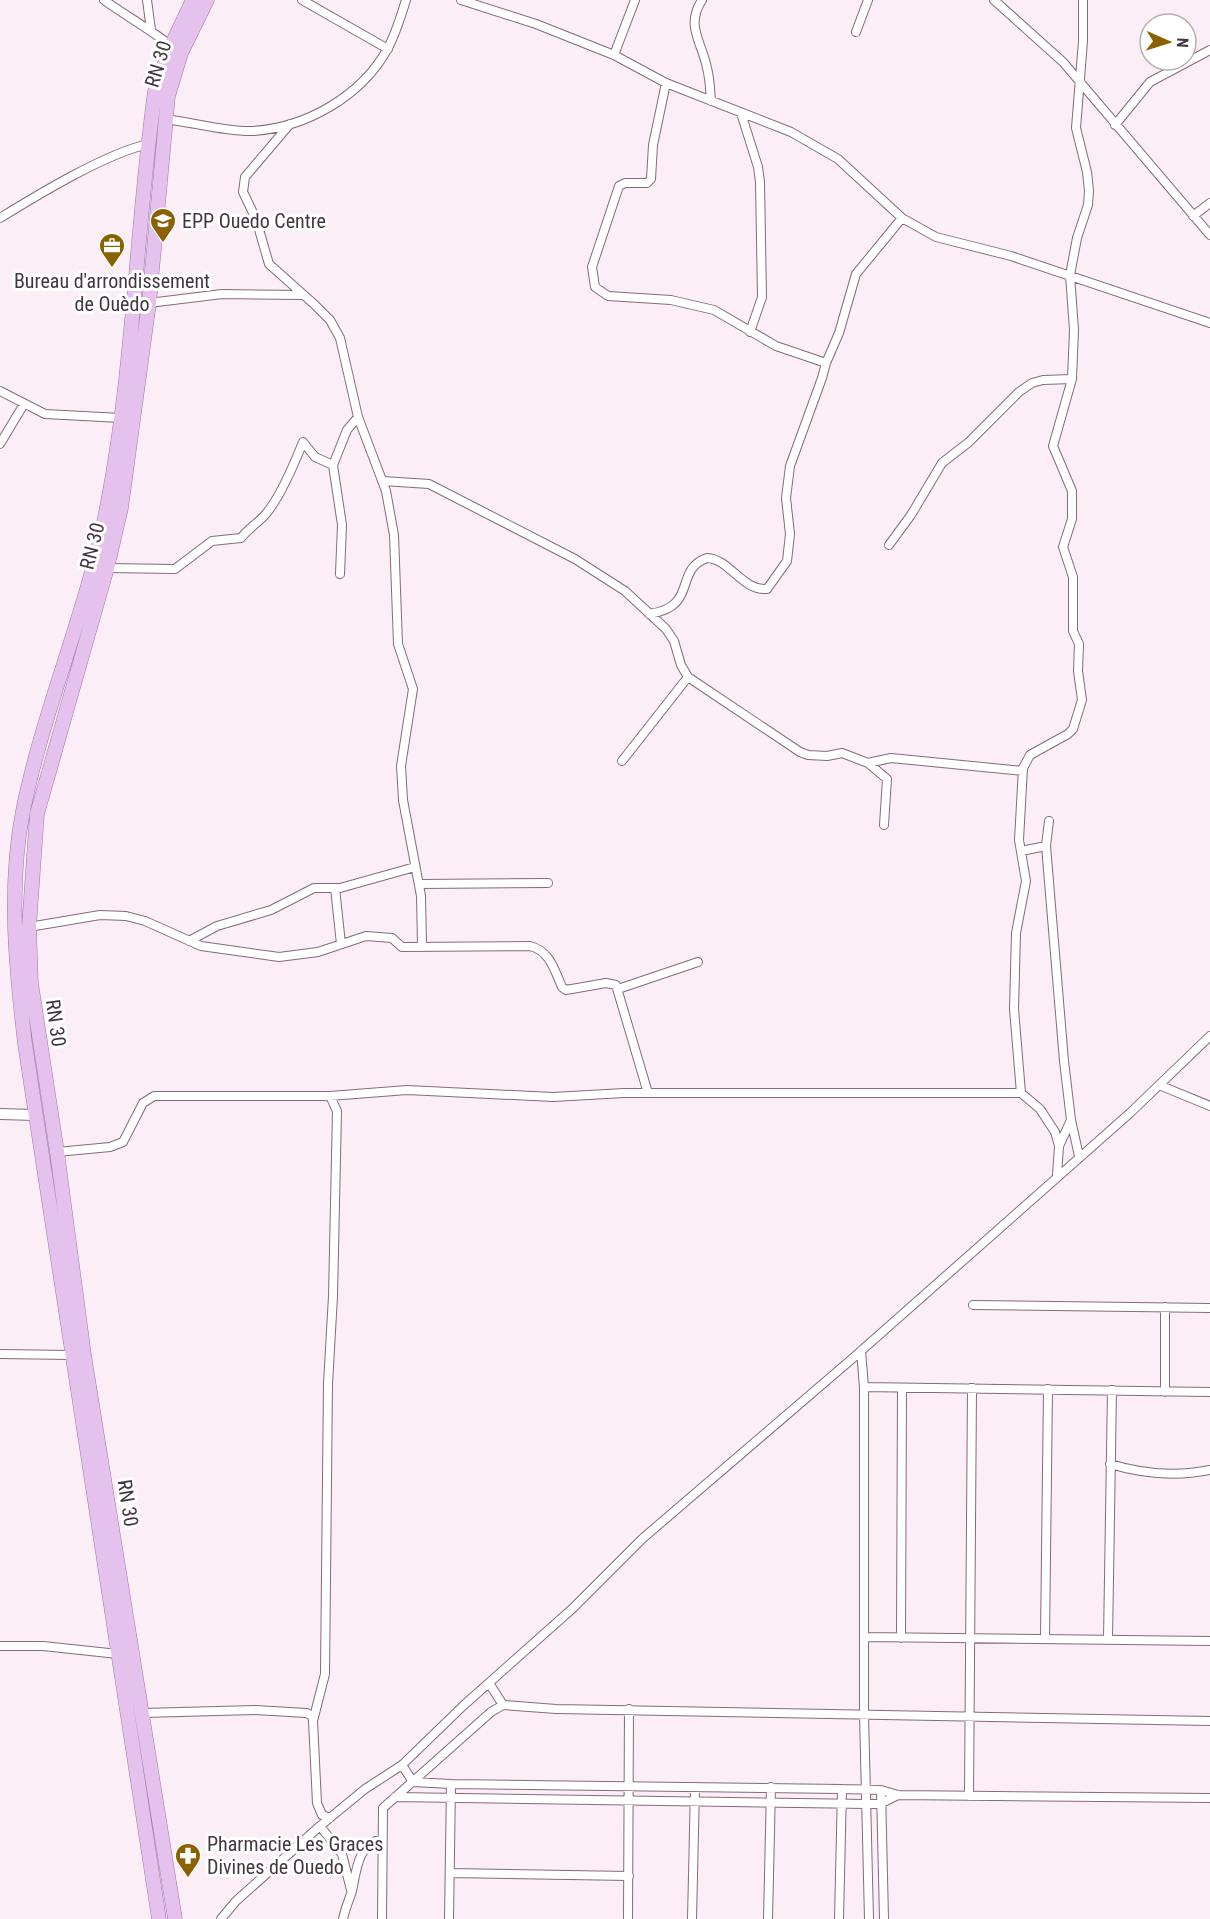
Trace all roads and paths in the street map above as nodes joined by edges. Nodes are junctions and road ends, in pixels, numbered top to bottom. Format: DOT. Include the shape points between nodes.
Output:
graph roads {
  1 [pos="104,0"];
  2 [pos="147,0"];
  3 [pos="193,0"];
  4 [pos="207,0"];
  5 [pos="302,0"];
  6 [pos="406,0"];
  7 [pos="461,0"];
  8 [pos="635,0"];
  9 [pos="702,0"];
  10 [pos="868,0"];
  11 [pos="994,0"];
  12 [pos="1083,0"];
  13 [pos="151,30"];
  14 [pos="856,32"];
  15 [pos="171,46"];
  16 [pos="388,48"];
  17 [pos="1210,50"];
  18 [pos="614,55"];
  19 [pos="1079,81"];
  20 [pos="666,83"];
  21 [pos="711,101"];
  22 [pos="741,112"];
  23 [pos="165,118"];
  24 [pos="290,124"];
  25 [pos="1115,125"];
  26 [pos="148,144"];
  27 [pos="1210,203"];
  28 [pos="1193,216"];
  29 [pos="0,218"];
  30 [pos="902,218"];
  31 [pos="1210,235"];
  32 [pos="1070,275"];
  33 [pos="302,295"];
  34 [pos="149,303"];
  35 [pos="1210,322"];
  36 [pos="750,332"];
  37 [pos="825,363"];
  38 [pos="1072,379"];
  39 [pos="0,391"];
  40 [pos="24,404"];
  41 [pos="358,417"];
  42 [pos="121,418"];
  43 [pos="0,444"];
  44 [pos="333,465"];
  45 [pos="383,481"];
  46 [pos="889,545"];
  47 [pos="107,568"];
  48 [pos="340,574"];
  49 [pos="650,614"];
  50 [pos="688,676"];
  51 [pos="622,761"];
  52 [pos="868,763"];
  53 [pos="1023,771"];
  54 [pos="1049,821"];
  55 [pos="884,825"];
  56 [pos="1046,846"];
  57 [pos="1021,851"];
  58 [pos="415,867"];
  59 [pos="549,883"];
  60 [pos="419,884"];
  61 [pos="335,888"];
  62 [pos="29,927"];
  63 [pos="189,941"];
  64 [pos="340,944"];
  65 [pos="422,945"];
  66 [pos="698,962"];
  67 [pos="618,989"];
  68 [pos="1210,1036"];
  69 [pos="1159,1085"];
  70 [pos="648,1093"];
  71 [pos="1021,1093"];
  72 [pos="330,1096"];
  73 [pos="1210,1106"];
  74 [pos="0,1114"];
  75 [pos="35,1115"];
  76 [pos="1071,1120"];
  77 [pos="1059,1146"];
  78 [pos="57,1152"];
  79 [pos="1080,1156"];
  80 [pos="1058,1175"];
  81 [pos="972,1305"];
  82 [pos="1165,1307"];
  83 [pos="1210,1308"];
  84 [pos="861,1351"];
  85 [pos="0,1354"];
  86 [pos="71,1355"];
  87 [pos="864,1387"];
  88 [pos="902,1388"];
  89 [pos="972,1388"];
  90 [pos="1047,1389"];
  91 [pos="1112,1390"];
  92 [pos="1165,1392"];
  93 [pos="1210,1392"];
  94 [pos="1110,1464"];
  95 [pos="1210,1470"];
  96 [pos="866,1637"];
  97 [pos="901,1638"];
  98 [pos="972,1638"];
  99 [pos="1045,1639"];
  100 [pos="1108,1640"];
  101 [pos="1210,1641"];
  102 [pos="0,1646"];
  103 [pos="117,1654"];
  104 [pos="489,1683"];
  105 [pos="503,1705"];
  106 [pos="629,1709"];
  107 [pos="142,1713"];
  108 [pos="864,1714"];
  109 [pos="971,1716"];
  110 [pos="1210,1720"];
  111 [pos="313,1721"];
  112 [pos="402,1765"];
  113 [pos="413,1782"];
  114 [pos="451,1784"];
  115 [pos="631,1786"];
  116 [pos="695,1787"];
  117 [pos="771,1787"];
  118 [pos="842,1789"];
  119 [pos="867,1790"];
  120 [pos="881,1790"];
  121 [pos="898,1795"];
  122 [pos="969,1796"];
  123 [pos="395,1797"];
  124 [pos="450,1798"];
  125 [pos="1210,1798"];
  126 [pos="630,1800"];
  127 [pos="694,1802"];
  128 [pos="770,1804"];
  129 [pos="841,1804"];
  130 [pos="867,1804"];
  131 [pos="880,1804"];
  132 [pos="330,1818"];
  133 [pos="320,1826"];
  134 [pos="382,1840"];
  135 [pos="450,1873"];
  136 [pos="629,1876"];
  137 [pos="868,1881"];
  138 [pos="883,1881"];
  139 [pos="351,1893"];
  140 [pos="159,1919"];
  141 [pos="175,1919"];
  142 [pos="221,1919"];
  143 [pos="343,1919"];
  144 [pos="382,1919"];
  145 [pos="449,1919"];
  146 [pos="628,1919"];
  147 [pos="692,1919"];
  148 [pos="768,1919"];
  149 [pos="839,1919"];
  150 [pos="869,1919"];
  151 [pos="884,1919"];
  1 -- 13 [label="street"];
  2 -- 13 [label="street"];
  3 -- 15 [label="main road, RN 30"];
  4 -- 23 [label="main road, RN 30 / RN 30" via="181,52"];
  5 -- 16 [label="street"];
  6 -- 16 [label="street"];
  7 -- 18 [label="street"];
  8 -- 18 [label="street"];
  9 -- 21 [label="street" via="693,27 708,69"];
  10 -- 14 [label="street"];
  11 -- 19 [label="street" via="1045,44"];
  12 -- 19 [label="street"];
  13 -- 15 [label="street"];
  15 -- 26 [label="main road, RN 30" via="155,91"];
  16 -- 24 [label="street" via="365,79 336,104"];
  17 -- 25 [label="street" via="1150,82"];
  18 -- 20 [label="street"];
  19 -- 25 [label="street"];
  19 -- 32 [label="street" via="1076,128 1089,191"];
  20 -- 21 [label="street"];
  20 -- 36 [label="street" via="653,145 651,178 647,183 619,186 595,253 591,276 604,295 705,307"];
  21 -- 22 [label="street"];
  22 -- 30 [label="street" via="791,132 838,159"];
  22 -- 36 [label="street" via="760,182 762,297"];
  23 -- 24 [label="street" via="244,130"];
  23 -- 34 [label="main road, RN 30 / RN 30"];
  24 -- 33 [label="street" via="242,185 269,264"];
  25 -- 28 [label="street"];
  26 -- 29 [label="street" via="134,147 59,184"];
  26 -- 42 [label="main road, RN 30"];
  27 -- 28 [label="street"];
  28 -- 31 [label="street"];
  30 -- 32 [label="street" via="936,237"];
  30 -- 37 [label="street" via="856,274 839,333"];
  32 -- 35 [label="street"];
  32 -- 38 [label="street"];
  33 -- 34 [label="street" via="222,294"];
  33 -- 41 [label="street" via="330,320 340,338"];
  34 -- 47 [label="main road, RN 30 / RN 30" via="128,468"];
  36 -- 37 [label="street" via="776,346"];
  37 -- 49 [label="street" via="790,466 786,498 789,542 783,569 767,589 760,589 716,559 706,558 695,565 682,596 671,609"];
  38 -- 46 [label="street" via="1043,380 1019,392 942,463"];
  38 -- 53 [label="street" via="1053,452 1070,480 1073,501 1063,547 1073,577 1073,631 1079,644 1082,700 1073,729 1030,755"];
  39 -- 40 [label="street"];
  40 -- 42 [label="street" via="45,414"];
  40 -- 43 [label="street"];
  41 -- 44 [label="street" via="347,430"];
  41 -- 45 [label="street"];
  42 -- 75 [label="main road, RN 30" via="108,505 40,741 18,848 18,985"];
  44 -- 47 [label="street" via="315,457 303,442 264,518 241,538 212,541 175,569"];
  44 -- 48 [label="street" via="342,525"];
  45 -- 49 [label="street" via="416,482 451,493 575,559 625,591"];
  45 -- 58 [label="street" via="394,535 398,644 413,689 400,766"];
  47 -- 62 [label="main road, RN 30 / RN 30" via="37,814"];
  49 -- 50 [label="street" via="671,634"];
  50 -- 51 [label="street"];
  50 -- 52 [label="street" via="800,752 817,756 842,753"];
  52 -- 53 [label="street" via="891,758"];
  52 -- 55 [label="street" via="887,779"];
  53 -- 57 [label="street"];
  54 -- 56 [label="street"];
  56 -- 57 [label="street"];
  56 -- 76 [label="street"];
  57 -- 71 [label="street" via="1026,880 1016,933 1014,1009"];
  58 -- 60 [label="street"];
  58 -- 61 [label="street"];
  59 -- 60 [label="street"];
  60 -- 65 [label="street"];
  61 -- 63 [label="street" via="308,890 271,910 217,926"];
  61 -- 64 [label="street"];
  62 -- 63 [label="street" via="100,915 126,916"];
  62 -- 78 [label="main road, RN 30 / RN 30" via="31,983"];
  63 -- 64 [label="street" via="279,957 318,952"];
  64 -- 65 [label="street" via="369,936 392,938 402,947"];
  65 -- 67 [label="street" via="530,946 546,954 566,990 606,983 613,983"];
  66 -- 67 [label="street"];
  67 -- 70 [label="street"];
  68 -- 69 [label="street"];
  69 -- 73 [label="street"];
  69 -- 79 [label="street"];
  70 -- 71 [label="street"];
  70 -- 72 [label="street" via="553,1097 407,1090"];
  71 -- 77 [label="street" via="1051,1122"];
  72 -- 78 [label="street" via="154,1096 143,1102 123,1142"];
  72 -- 111 [label="street" via="337,1111 328,1384 325,1674"];
  74 -- 75 [label="street"];
  75 -- 86 [label="main road, RN 30"];
  76 -- 77 [label="street"];
  76 -- 79 [label="street"];
  77 -- 80 [label="street"];
  78 -- 107 [label="main road, RN 30 / RN 30" via="84,1354"];
  79 -- 80 [label="street"];
  80 -- 84 [label="street"];
  81 -- 82 [label="street"];
  82 -- 83 [label="street"];
  82 -- 92 [label="street"];
  84 -- 87 [label="street"];
  84 -- 104 [label="street" via="642,1539"];
  85 -- 86 [label="street"];
  86 -- 103 [label="main road, RN 30"];
  87 -- 88 [label="street"];
  87 -- 96 [label="street"];
  88 -- 89 [label="street"];
  88 -- 97 [label="street"];
  89 -- 90 [label="street"];
  89 -- 98 [label="street"];
  90 -- 91 [label="street"];
  90 -- 99 [label="street"];
  91 -- 92 [label="street"];
  91 -- 94 [label="street"];
  92 -- 93 [label="street"];
  94 -- 95 [label="street" via="1147,1473"];
  94 -- 100 [label="street"];
  96 -- 97 [label="street"];
  96 -- 108 [label="street"];
  97 -- 98 [label="street"];
  98 -- 99 [label="street"];
  98 -- 109 [label="street"];
  99 -- 100 [label="street"];
  100 -- 101 [label="street"];
  102 -- 103 [label="street"];
  103 -- 140 [label="main road, RN 30"];
  104 -- 105 [label="street"];
  104 -- 112 [label="street"];
  105 -- 106 [label="street"];
  105 -- 113 [label="street"];
  106 -- 108 [label="street"];
  106 -- 115 [label="street"];
  107 -- 111 [label="street" via="255,1710 307,1713"];
  107 -- 141 [label="main road, RN 30 / RN 30"];
  108 -- 109 [label="street"];
  108 -- 119 [label="street"];
  109 -- 110 [label="street"];
  109 -- 122 [label="street"];
  111 -- 132 [label="street" via="317,1803 322,1815"];
  112 -- 113 [label="street"];
  112 -- 132 [label="street" via="364,1789"];
  113 -- 114 [label="street"];
  113 -- 123 [label="street"];
  114 -- 115 [label="street"];
  114 -- 124 [label="street"];
  115 -- 116 [label="street"];
  115 -- 126 [label="street"];
  116 -- 117 [label="street"];
  116 -- 127 [label="street"];
  117 -- 118 [label="street"];
  117 -- 128 [label="street"];
  118 -- 119 [label="street"];
  118 -- 129 [label="street"];
  119 -- 120 [label="street"];
  119 -- 130 [label="street"];
  120 -- 121 [label="street"];
  120 -- 131 [label="street"];
  121 -- 122 [label="street"];
  121 -- 131 [label="street"];
  122 -- 125 [label="street"];
  123 -- 124 [label="street"];
  123 -- 134 [label="street" via="383,1808"];
  124 -- 126 [label="street"];
  124 -- 135 [label="street"];
  126 -- 127 [label="street"];
  126 -- 136 [label="street"];
  127 -- 128 [label="street"];
  127 -- 147 [label="street"];
  128 -- 129 [label="street"];
  128 -- 148 [label="street"];
  129 -- 130 [label="street"];
  129 -- 149 [label="street"];
  130 -- 131 [label="street"];
  130 -- 137 [label="street"];
  131 -- 138 [label="street"];
  132 -- 133 [label="street"];
  133 -- 139 [label="street" via="342,1854"];
  133 -- 142 [label="street"];
  134 -- 139 [label="street" via="375,1840 366,1848"];
  134 -- 144 [label="street"];
  135 -- 136 [label="street"];
  135 -- 145 [label="street"];
  136 -- 146 [label="street"];
  137 -- 138 [label="street"];
  137 -- 150 [label="street"];
  138 -- 151 [label="street"];
  139 -- 143 [label="street"];
}
